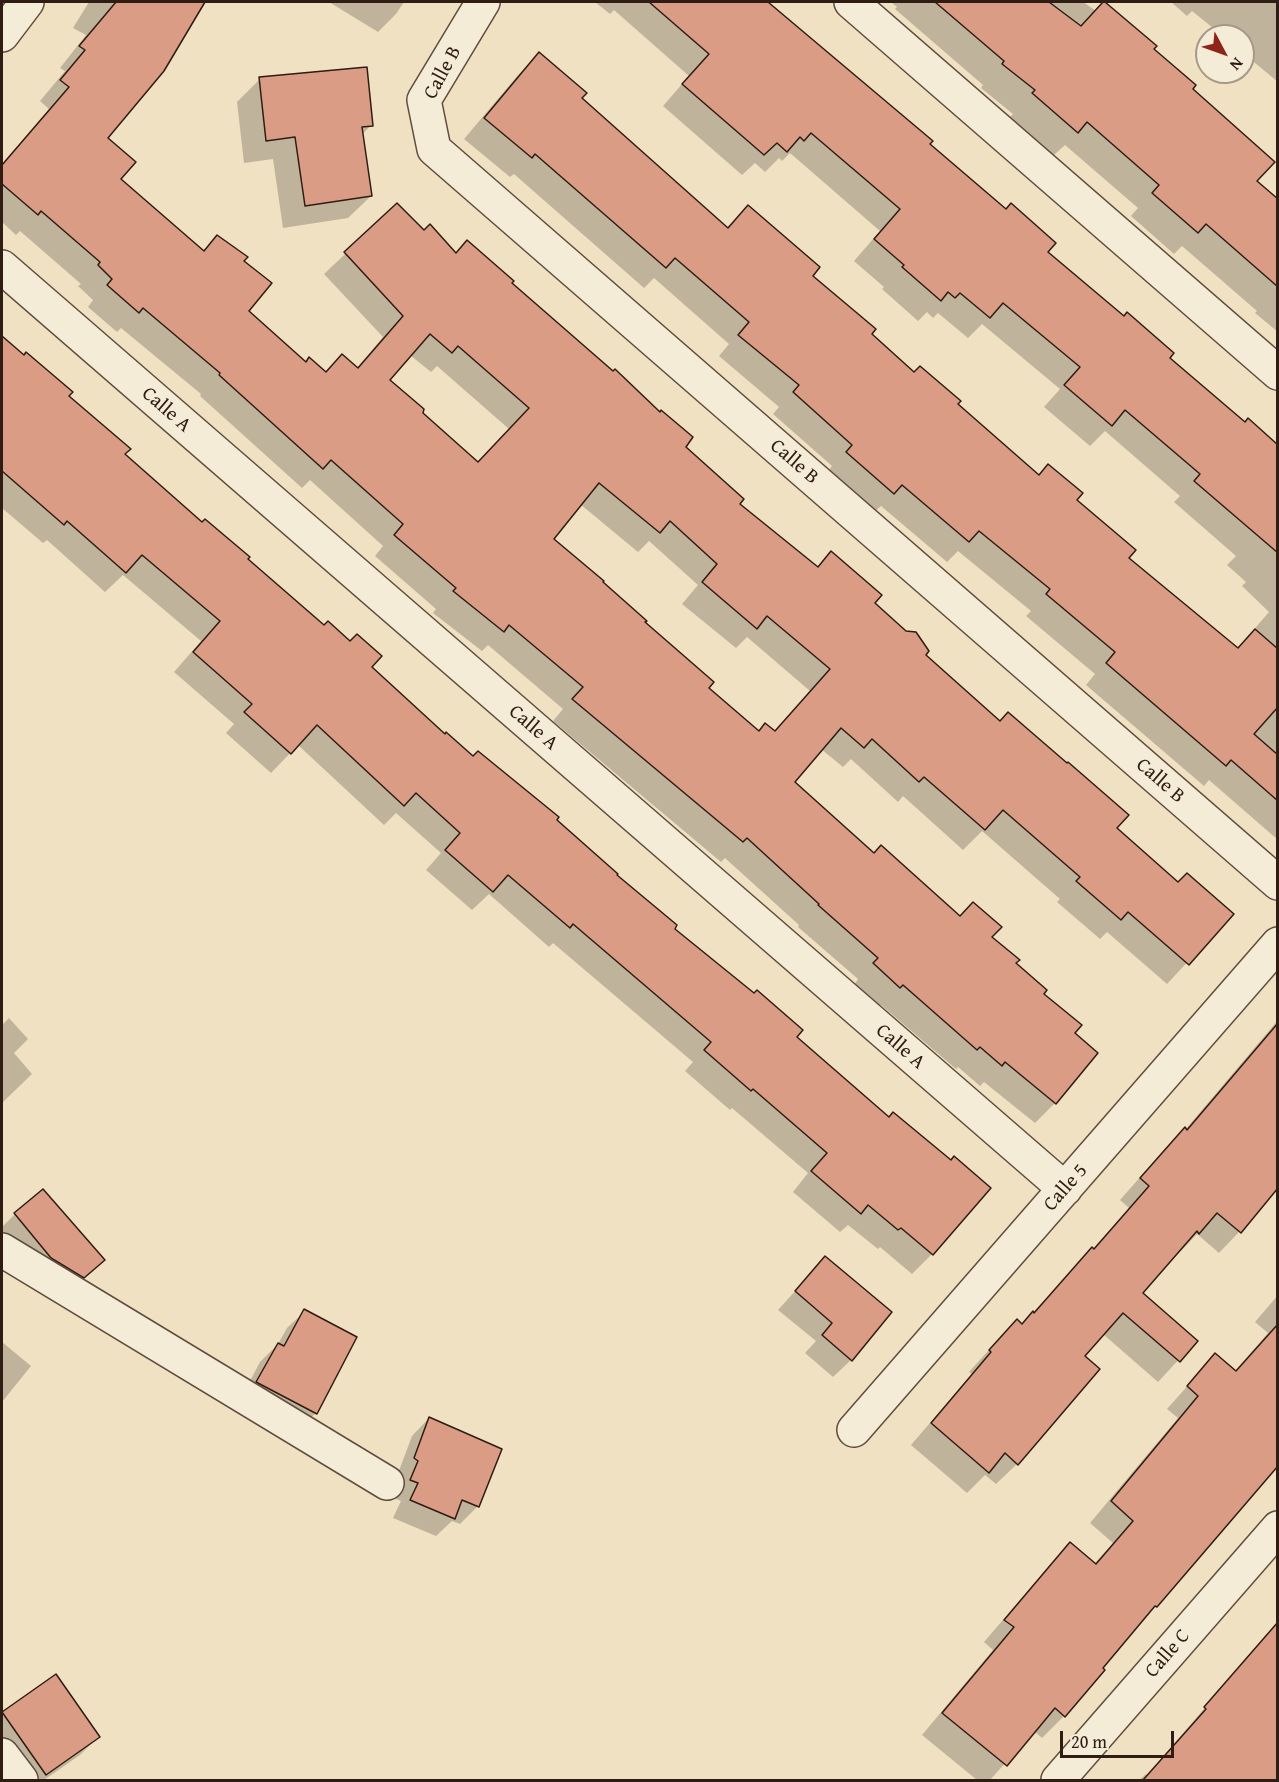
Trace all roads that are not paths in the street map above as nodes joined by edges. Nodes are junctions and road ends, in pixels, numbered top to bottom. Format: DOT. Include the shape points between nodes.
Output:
graph roads {
  1 [pos="27,2"];
  2 [pos="483,2"];
  3 [pos="850,2"];
  4 [pos="2,34"];
  5 [pos="2,267"];
  6 [pos="1278,373"];
  7 [pos="1278,883"];
  8 [pos="1278,944"];
  9 [pos="1065,1189"];
  10 [pos="2,1250"];
  11 [pos="854,1430"];
  12 [pos="387,1483"];
  13 [pos="1278,1528"];
  14 [pos="2,1755"];
  15 [pos="21,1780"];
  16 [pos="1058,1780"];
  1 -- 4 [label="street"];
  2 -- 7 [label="street, Calle B" via="424,100 434,149"];
  3 -- 6 [label="street"];
  5 -- 9 [label="street, Calle A"];
  8 -- 9 [label="street, Calle 5"];
  9 -- 11 [label="street, Calle 5"];
  10 -- 12 [label="street"];
  13 -- 16 [label="street, Calle C"];
  14 -- 15 [label="street"];
}
